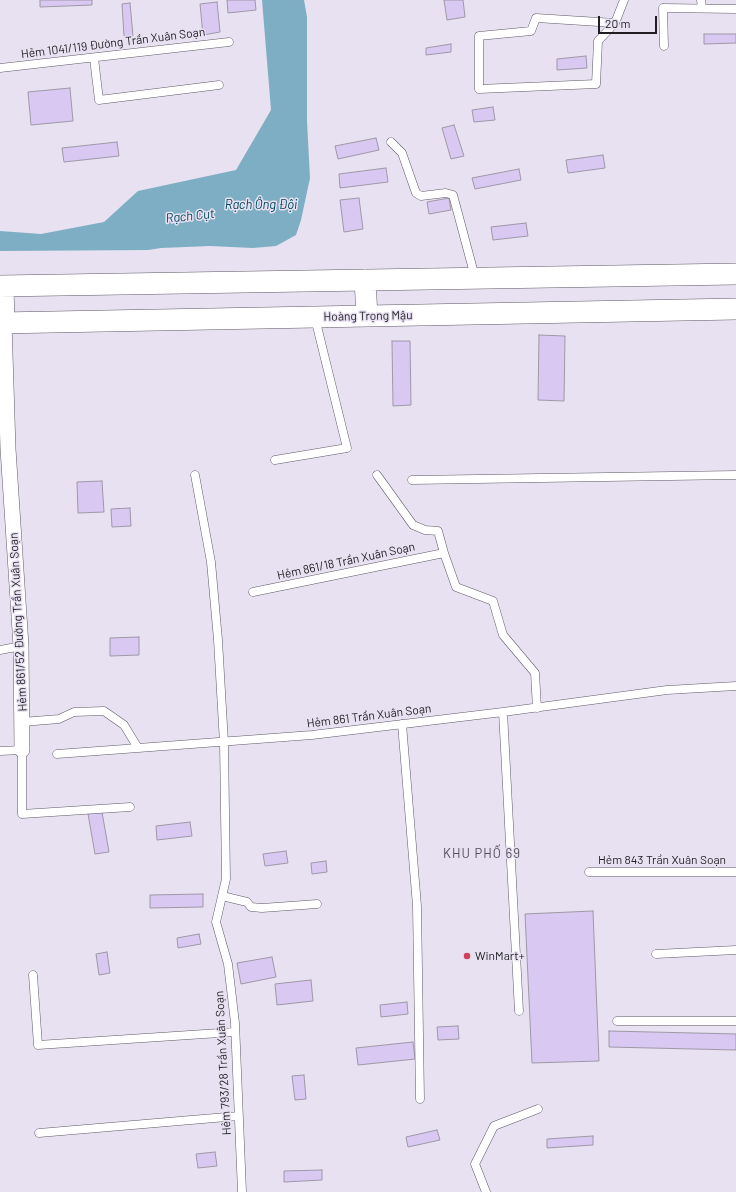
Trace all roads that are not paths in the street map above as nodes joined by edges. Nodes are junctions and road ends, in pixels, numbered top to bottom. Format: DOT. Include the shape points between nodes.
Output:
graph roads {
  1 [pos="624,0"];
  2 [pos="701,4"];
  3 [pos="736,9"];
  4 [pos="615,23"];
  5 [pos="229,42"];
  6 [pos="664,46"];
  7 [pos="94,58"];
  8 [pos="0,68"];
  9 [pos="218,84"];
  10 [pos="391,142"];
  11 [pos="736,274"];
  12 [pos="475,278"];
  13 [pos="365,280"];
  14 [pos="1,286"];
  15 [pos="736,310"];
  16 [pos="367,316"];
  17 [pos="315,317"];
  18 [pos="2,322"];
  19 [pos="275,460"];
  20 [pos="195,475"];
  21 [pos="377,475"];
  22 [pos="736,475"];
  23 [pos="412,480"];
  24 [pos="444,552"];
  25 [pos="253,592"];
  26 [pos="21,646"];
  27 [pos="0,650"];
  28 [pos="736,686"];
  29 [pos="537,708"];
  30 [pos="503,712"];
  31 [pos="22,722"];
  32 [pos="402,724"];
  33 [pos="224,743"];
  34 [pos="138,748"];
  35 [pos="22,750"];
  36 [pos="0,751"];
  37 [pos="57,754"];
  38 [pos="130,807"];
  39 [pos="589,872"];
  40 [pos="736,872"];
  41 [pos="222,896"];
  42 [pos="317,904"];
  43 [pos="736,950"];
  44 [pos="656,954"];
  45 [pos="33,975"];
  46 [pos="519,1011"];
  47 [pos="617,1021"];
  48 [pos="736,1021"];
  49 [pos="235,1032"];
  50 [pos="420,1099"];
  51 [pos="538,1108"];
  52 [pos="238,1116"];
  53 [pos="39,1133"];
  54 [pos="242,1192"];
  55 [pos="486,1192"];
  1 -- 4 [label="lane"];
  2 -- 3 [label="lane"];
  2 -- 6 [label="lane" via="663,8"];
  4 -- 4 [label="lane" via="598,41 596,84 479,89 480,36 531,31 536,18"];
  5 -- 7 [label="lane, Hẻm 1041/119 Đường Trần Xuân Soạn"];
  7 -- 8 [label="lane, Hẻm 1041/119 Đường Trần Xuân Soạn"];
  7 -- 9 [label="lane" via="99,100"];
  10 -- 12 [label="lane" via="402,153 416,193 421,196 446,193 453,195"];
  11 -- 12 [label="main road"];
  12 -- 13 [label="main road"];
  13 -- 14 [label="main road"];
  13 -- 16 [label="main road"];
  14 -- 18 [label="main road"];
  15 -- 16 [label="main road, Hoàng Trọng Mậu"];
  16 -- 17 [label="main road, Hoàng Trọng Mậu"];
  17 -- 18 [label="main road, Hoàng Trọng Mậu"];
  17 -- 19 [label="lane" via="347,448"];
  18 -- 26 [label="street, Hẻm 861/52 Đường Trần Xuân Soạn"];
  20 -- 33 [label="lane, Hẻm 793/28 Trần Xuân Soạn" via="211,562"];
  21 -- 24 [label="lane, Hẻm 861/18 Trần Xuân Soạn" via="413,525 425,530 438,531"];
  22 -- 23 [label="lane"];
  24 -- 25 [label="lane, Hẻm 861/18 Trần Xuân Soạn"];
  24 -- 29 [label="lane, Hẻm 861/18 Trần Xuân Soạn" via="456,587 493,601 503,635 535,673"];
  26 -- 27 [label="lane"];
  26 -- 31 [label="street, Hẻm 861/52 Đường Trần Xuân Soạn"];
  28 -- 29 [label="lane, Hẻm 861 Trần Xuân Soạn" via="667,690"];
  29 -- 30 [label="lane, Hẻm 861 Trần Xuân Soạn"];
  30 -- 32 [label="lane, Hẻm 861 Trần Xuân Soạn"];
  30 -- 46 [label="lane"];
  31 -- 34 [label="lane" via="58,719 74,712 104,711 124,725"];
  31 -- 35 [label="street, Hẻm 861/52 Đường Trần Xuân Soạn"];
  32 -- 33 [label="lane, Hẻm 861 Trần Xuân Soạn"];
  32 -- 50 [label="lane" via="417,906"];
  33 -- 34 [label="lane, Hẻm 861 Trần Xuân Soạn"];
  33 -- 41 [label="lane, Hẻm 793/28 Trần Xuân Soạn" via="226,879"];
  34 -- 37 [label="lane, Hẻm 861 Trần Xuân Soạn"];
  35 -- 36 [label="lane"];
  35 -- 38 [label="lane, Hẻm 861/52 Đường Trần Xuân Soạn" via="22,814"];
  39 -- 40 [label="lane, Hẻm 843 Trần Xuân Soạn"];
  41 -- 42 [label="lane" via="247,902 251,907 262,908"];
  41 -- 49 [label="lane, Hẻm 793/28 Trần Xuân Soạn" via="216,922 228,964"];
  43 -- 44 [label="lane"];
  45 -- 49 [label="lane" via="38,1045"];
  47 -- 48 [label="lane"];
  49 -- 52 [label="lane, Hẻm 793/28 Trần Xuân Soạn"];
  51 -- 55 [label="lane" via="494,1126 475,1164"];
  52 -- 53 [label="lane"];
  52 -- 54 [label="lane, Hẻm 793/28 Trần Xuân Soạn"];
}
